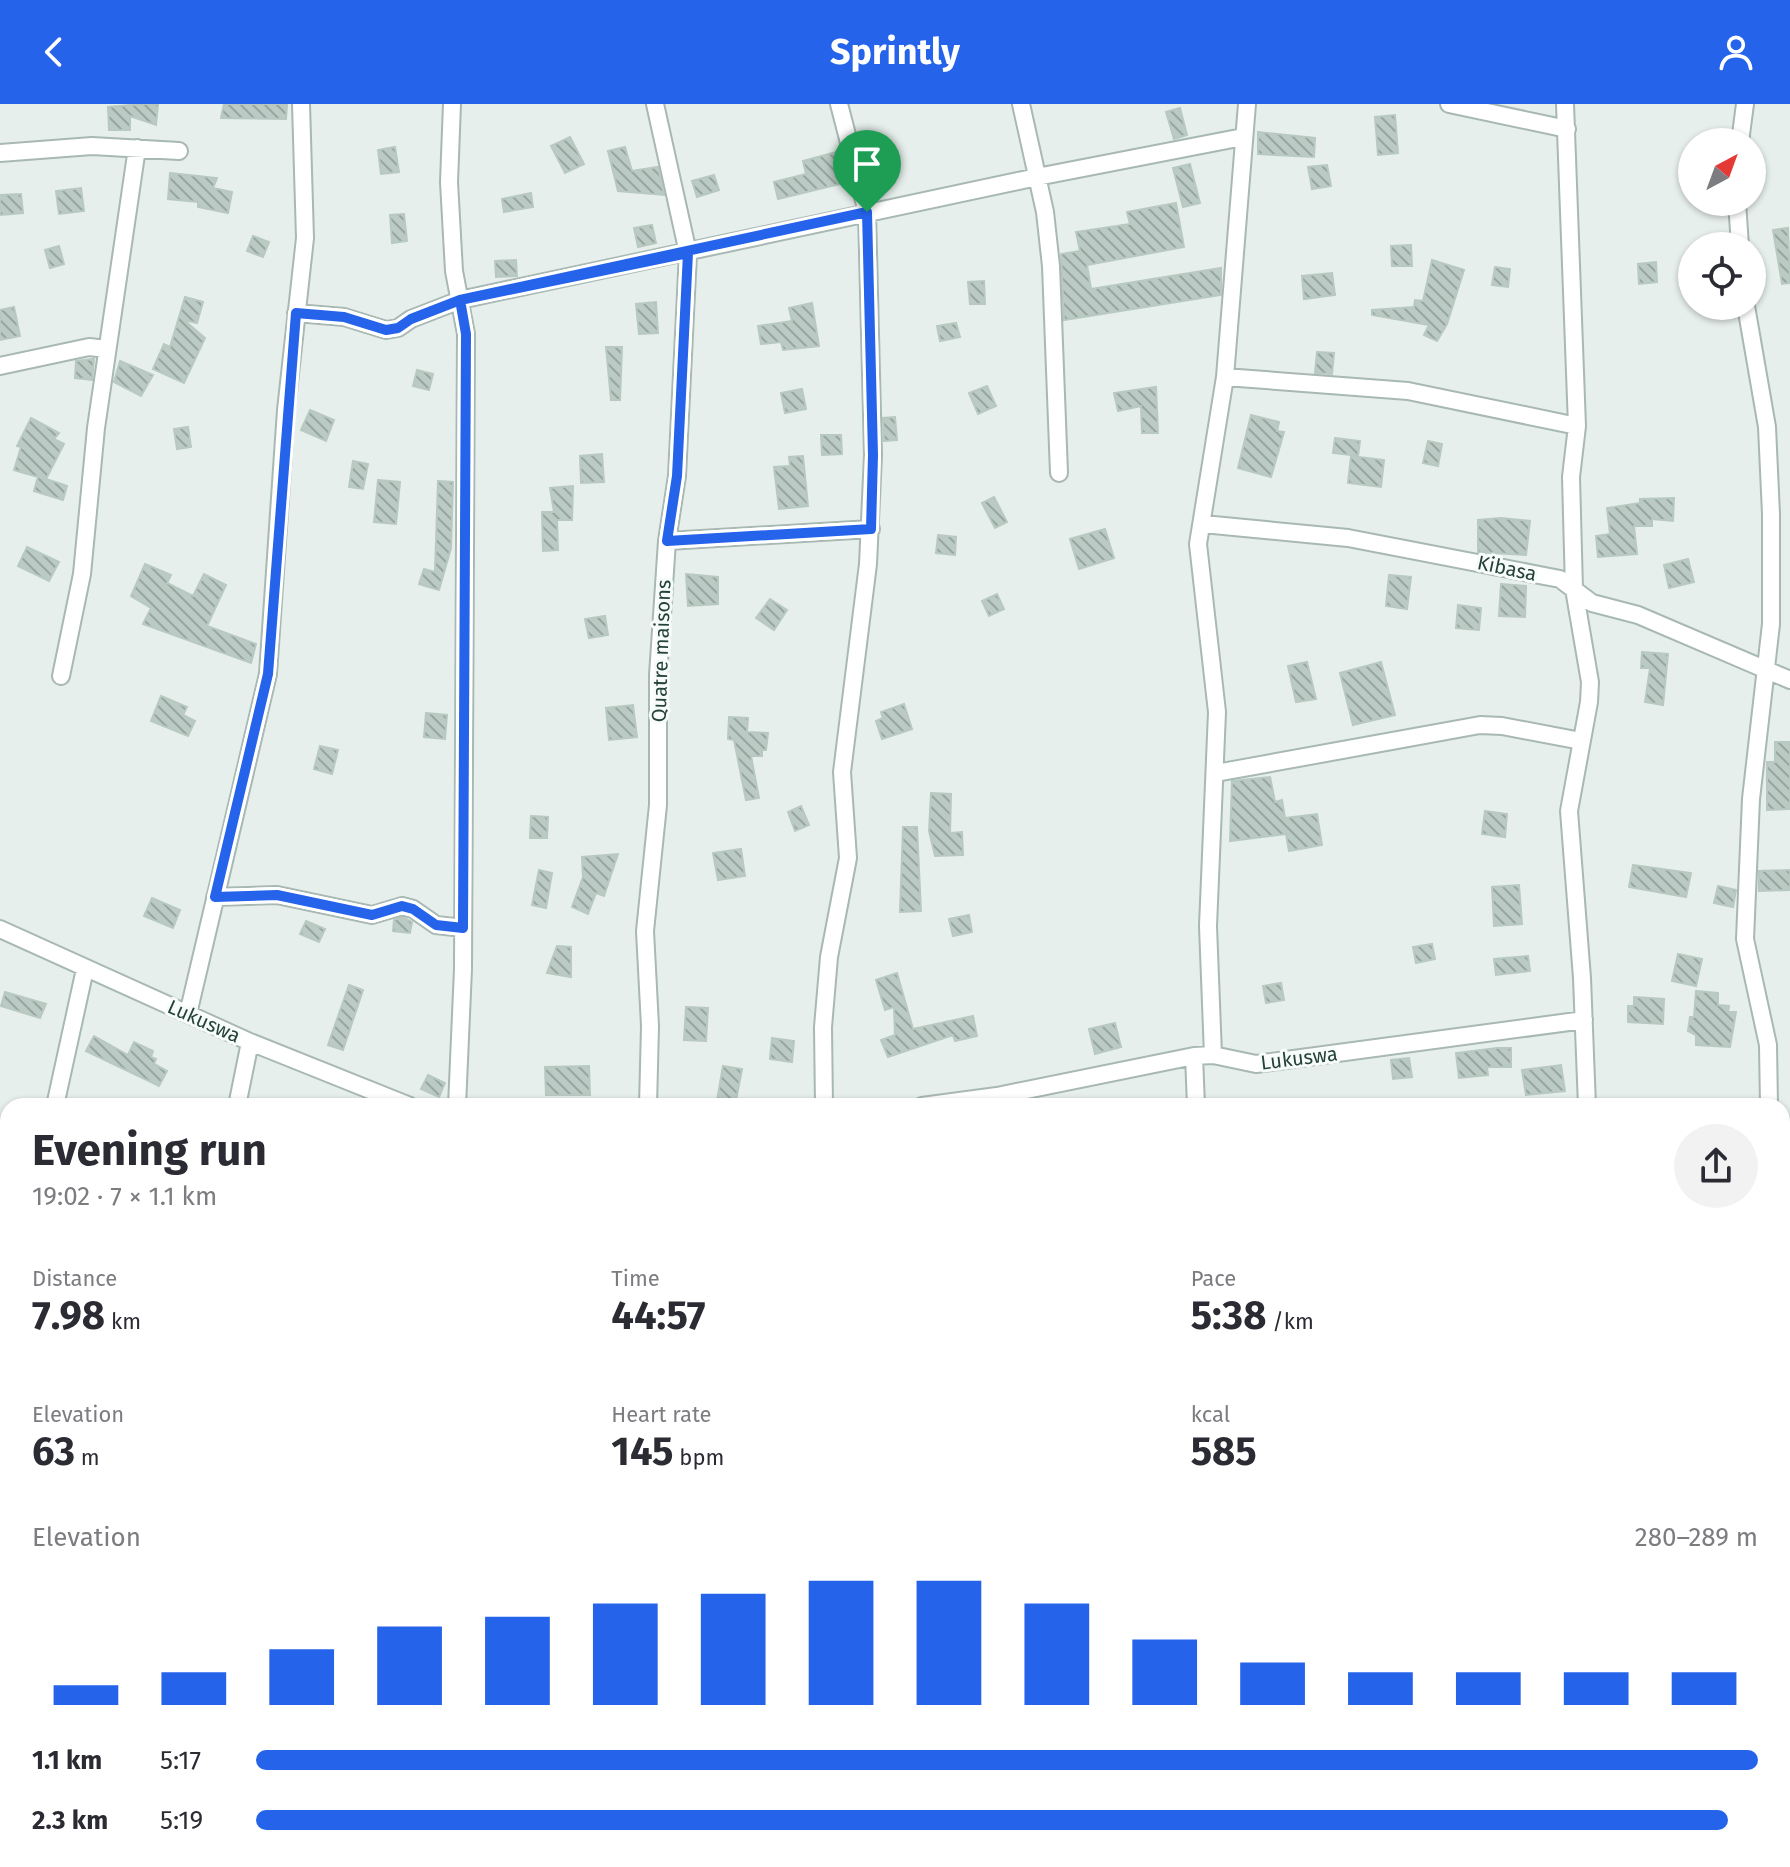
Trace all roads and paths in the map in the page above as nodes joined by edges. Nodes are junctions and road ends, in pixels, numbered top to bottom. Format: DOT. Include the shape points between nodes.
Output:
graph roads {
  1 [pos="301,104"];
  2 [pos="452,104"];
  3 [pos="655,104"];
  4 [pos="839,104"];
  5 [pos="1021,104"];
  6 [pos="1247,104"];
  7 [pos="1449,104"];
  8 [pos="1565,104"];
  9 [pos="1745,104"];
  10 [pos="1742,128"];
  11 [pos="1567,129"];
  12 [pos="1243,137"];
  13 [pos="137,148"];
  14 [pos="179,151"];
  15 [pos="0,153"];
  16 [pos="1037,177"];
  17 [pos="867,212"];
  18 [pos="688,253"];
  19 [pos="460,300"];
  20 [pos="296,313"];
  21 [pos="1748,320"];
  22 [pos="107,349"];
  23 [pos="0,366"];
  24 [pos="1225,377"];
  25 [pos="1577,426"];
  26 [pos="1059,473"];
  27 [pos="1203,524"];
  28 [pos="871,529"];
  29 [pos="667,541"];
  30 [pos="1574,589"];
  31 [pos="1767,670"];
  32 [pos="61,676"];
  33 [pos="1790,680"];
  34 [pos="1581,741"];
  35 [pos="1216,773"];
  36 [pos="215,897"];
  37 [pos="463,928"];
  38 [pos="0,929"];
  39 [pos="85,969"];
  40 [pos="188,1014"];
  41 [pos="1584,1020"];
  42 [pos="250,1042"];
  43 [pos="1213,1055"];
  44 [pos="1194,1056"];
  45 [pos="57,1098"];
  46 [pos="239,1098"];
  47 [pos="390,1098"];
  48 [pos="457,1098"];
  49 [pos="648,1098"];
  50 [pos="824,1098"];
  51 [pos="1011,1098"];
  52 [pos="1196,1098"];
  53 [pos="1587,1098"];
  54 [pos="1769,1098"];
  1 -- 20 [label="street" via="305,238"];
  2 -- 19 [label="street" via="449,182"];
  3 -- 18 [label="street, Quatre maisons"];
  4 -- 17 [label="street"];
  5 -- 16 [label="street"];
  6 -- 12 [label="street"];
  7 -- 11 [label="street"];
  8 -- 11 [label="street"];
  9 -- 10 [label="street"];
  11 -- 25 [label="street"];
  12 -- 16 [label="street"];
  12 -- 24 [label="street"];
  13 -- 14 [label="street"];
  13 -- 15 [label="street"];
  13 -- 22 [label="street"];
  16 -- 17 [label="street"];
  16 -- 26 [label="street" via="1051,266"];
  17 -- 18 [label="street"];
  17 -- 28 [label="street"];
  18 -- 19 [label="street"];
  18 -- 29 [label="street, Quatre maisons" via="677,476"];
  19 -- 20 [label="street" via="386,330 344,317"];
  19 -- 37 [label="street" via="466,334"];
  20 -- 36 [label="street" via="268,674"];
  21 -- 31 [label="street" via="1770,464"];
  22 -- 23 [label="street" via="89,347"];
  22 -- 32 [label="street" via="83,561"];
  24 -- 25 [label="street" via="1408,391"];
  24 -- 27 [label="street"];
  25 -- 30 [label="street" via="1571,477"];
  27 -- 30 [label="street, Kibasa" via="1413,548 1560,579"];
  27 -- 35 [label="street" via="1198,544 1216,698"];
  28 -- 29 [label="street"];
  28 -- 50 [label="street" via="845,725 842,772 848,858 828,971"];
  29 -- 49 [label="street, Quatre maisons" via="658,675 658,805 645,931"];
  30 -- 31 [label="street, Kibasa" via="1602,608 1638,615"];
  30 -- 34 [label="street" via="1590,682"];
  31 -- 33 [label="street, Kibasa"];
  31 -- 54 [label="street" via="1755,749 1745,939 1768,1045"];
  34 -- 35 [label="street" via="1480,725"];
  34 -- 41 [label="street" via="1569,811"];
  35 -- 43 [label="street" via="1208,926"];
  36 -- 37 [label="street" via="277,895 372,915 402,906 436,925"];
  36 -- 40 [label="street"];
  37 -- 48 [label="street"];
  38 -- 39 [label="street, Lukuswa"];
  39 -- 40 [label="street, Lukuswa"];
  39 -- 45 [label="street"];
  40 -- 42 [label="street, Lukuswa"];
  41 -- 43 [label="street, Lukuswa" via="1256,1064"];
  41 -- 53 [label="street"];
  42 -- 46 [label="street"];
  42 -- 47 [label="street, Lukuswa"];
  43 -- 44 [label="street, Lukuswa"];
  44 -- 51 [label="street, Lukuswa"];
  44 -- 52 [label="street"];
}
